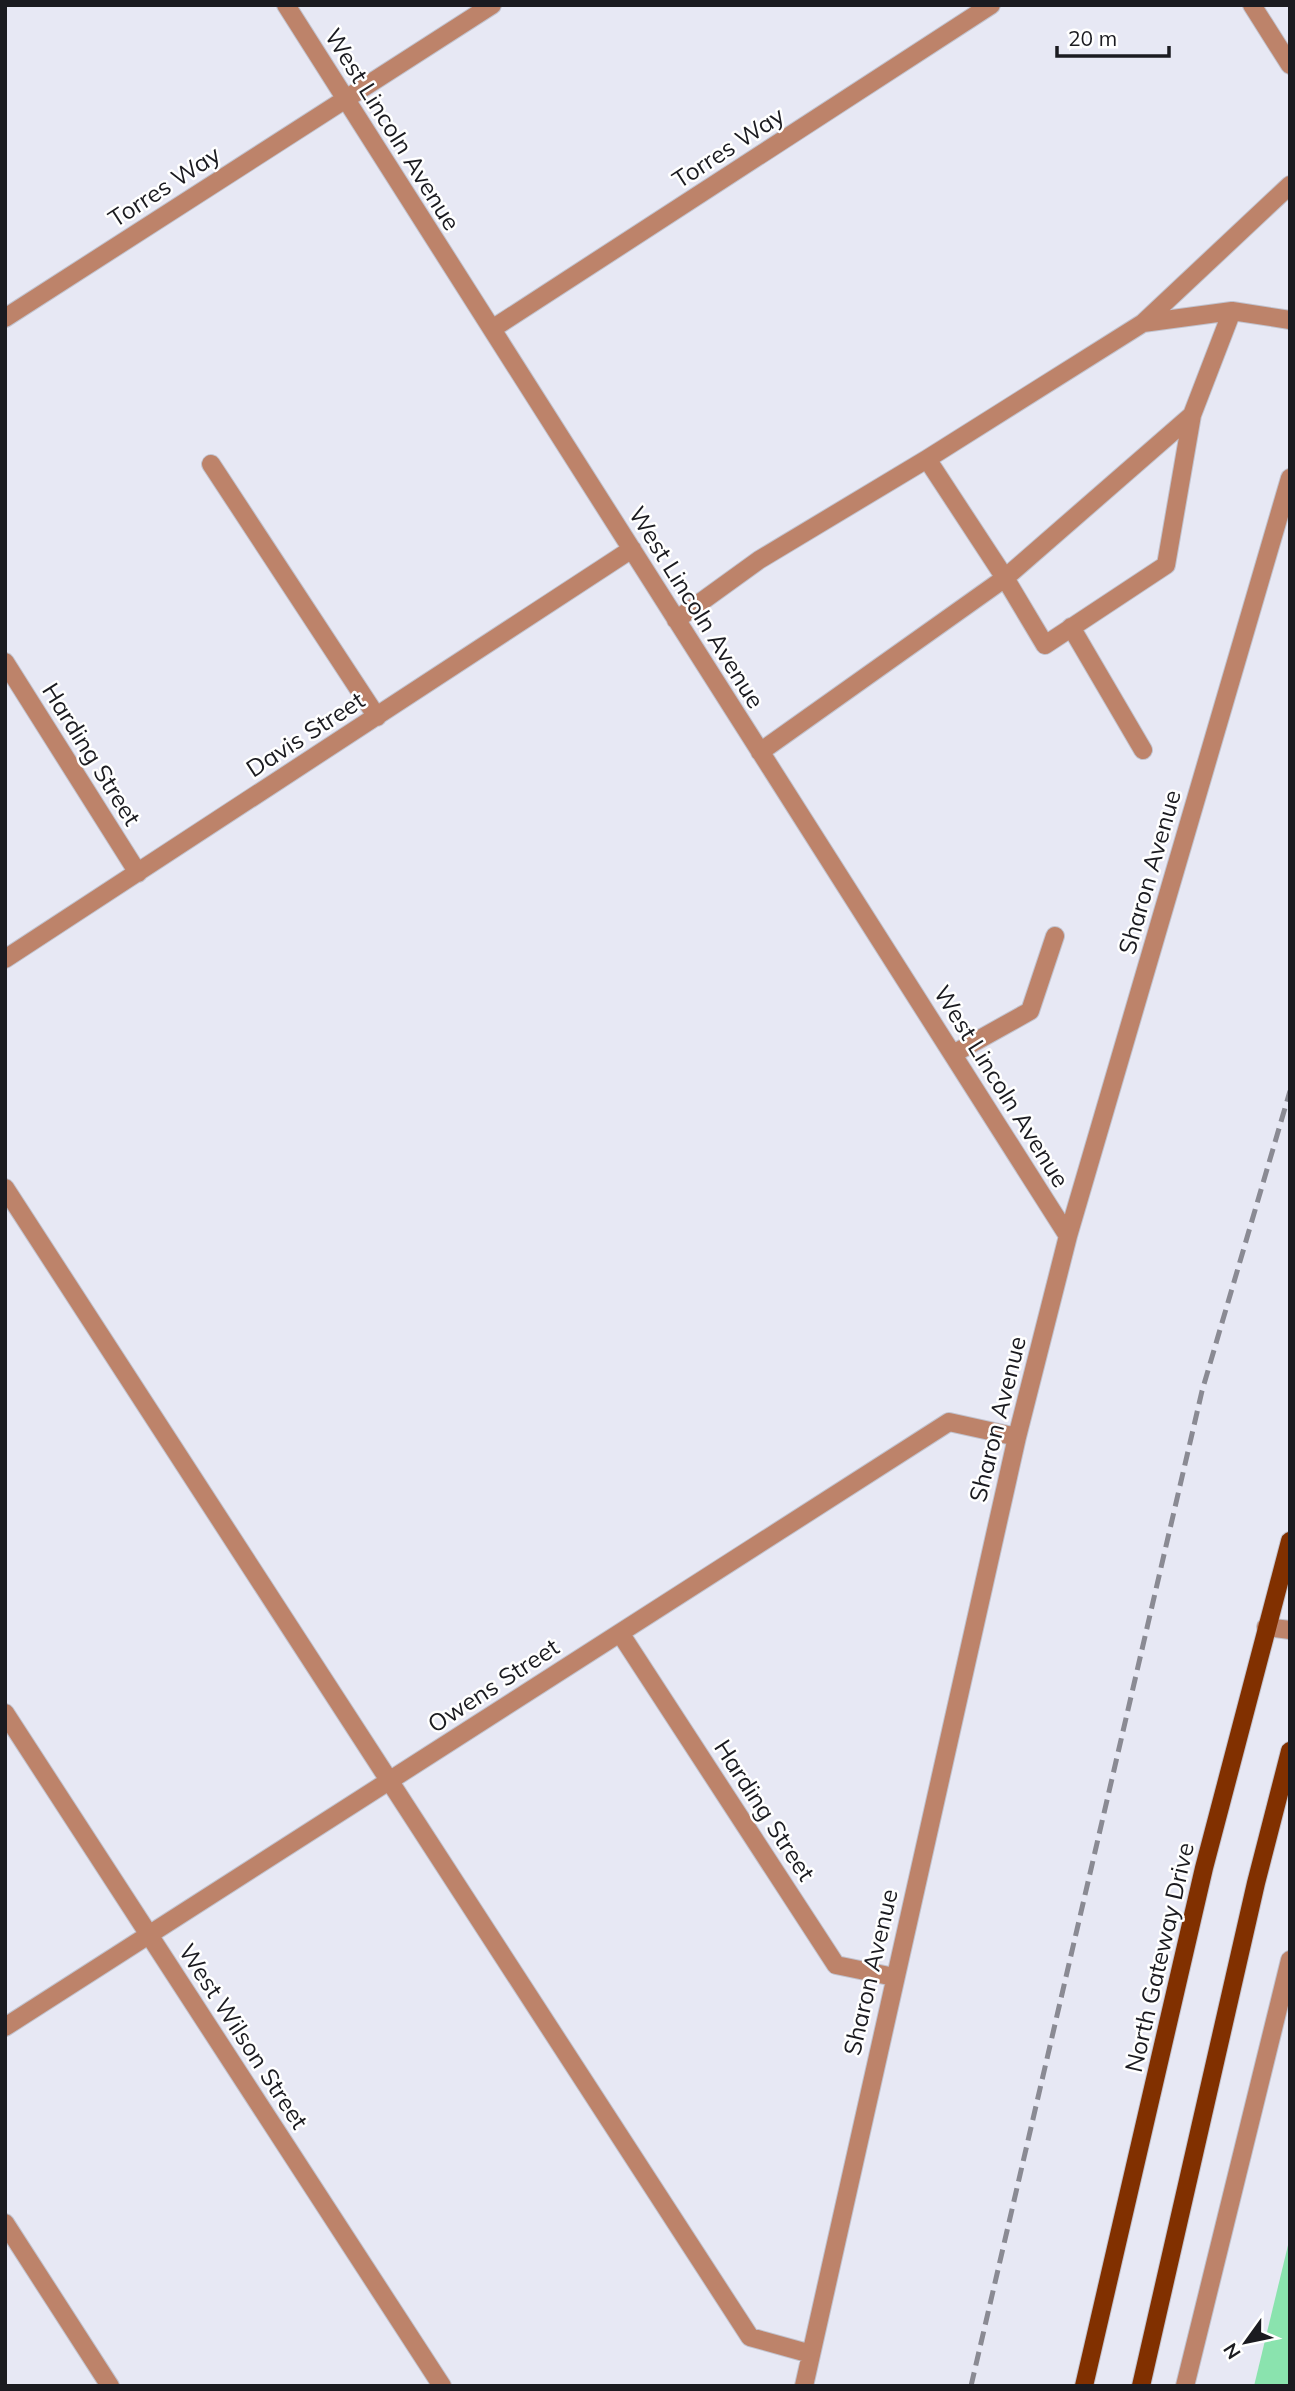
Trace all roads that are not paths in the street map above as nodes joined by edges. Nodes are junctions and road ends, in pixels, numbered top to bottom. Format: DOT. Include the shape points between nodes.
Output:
graph roads {
  1 [pos="286,5"];
  2 [pos="492,5"];
  3 [pos="992,5"];
  4 [pos="1252,5"];
  5 [pos="1290,65"];
  6 [pos="345,99"];
  7 [pos="1290,185"];
  8 [pos="1232,311"];
  9 [pos="5,318"];
  10 [pos="1290,320"];
  11 [pos="1143,323"];
  12 [pos="492,329"];
  13 [pos="1192,415"];
  14 [pos="928,458"];
  15 [pos="211,464"];
  16 [pos="1290,478"];
  17 [pos="632,549"];
  18 [pos="1005,578"];
  19 [pos="676,620"];
  20 [pos="1071,627"];
  21 [pos="5,662"];
  22 [pos="377,717"];
  23 [pos="1143,750"];
  24 [pos="760,752"];
  25 [pos="138,873"];
  26 [pos="1055,936"];
  27 [pos="5,959"];
  28 [pos="953,1054"];
  29 [pos="5,1188"];
  30 [pos="1068,1236"];
  31 [pos="1017,1437"];
  32 [pos="1290,1541"];
  33 [pos="1266,1627"];
  34 [pos="1290,1630"];
  35 [pos="620,1633"];
  36 [pos="5,1713"];
  37 [pos="1290,1751"];
  38 [pos="389,1781"];
  39 [pos="149,1935"];
  40 [pos="1290,1960"];
  41 [pos="894,1977"];
  42 [pos="5,2027"];
  43 [pos="5,2223"];
  44 [pos="811,2354"];
  45 [pos="110,2386"];
  46 [pos="442,2386"];
  47 [pos="804,2386"];
  48 [pos="1084,2386"];
  49 [pos="1141,2386"];
  50 [pos="1185,2386"];
  1 -- 6 [label="street, West Lincoln Avenue"];
  2 -- 6 [label="street, Torres Way"];
  3 -- 12 [label="street, Torres Way"];
  4 -- 5 [label="street"];
  6 -- 9 [label="street, Torres Way"];
  6 -- 12 [label="street, West Lincoln Avenue"];
  7 -- 11 [label="street"];
  8 -- 10 [label="street"];
  8 -- 11 [label="street"];
  8 -- 13 [label="street"];
  11 -- 14 [label="street"];
  12 -- 17 [label="street, West Lincoln Avenue"];
  13 -- 18 [label="street"];
  13 -- 20 [label="street" via="1166,565"];
  14 -- 18 [label="street"];
  14 -- 19 [label="street" via="759,560"];
  15 -- 22 [label="street"];
  16 -- 30 [label="street, Sharon Avenue"];
  17 -- 19 [label="street, West Lincoln Avenue"];
  17 -- 22 [label="street, Davis Street"];
  18 -- 20 [label="street" via="1045,645"];
  18 -- 24 [label="street"];
  19 -- 24 [label="street, West Lincoln Avenue"];
  20 -- 23 [label="street"];
  21 -- 25 [label="street, Harding Street"];
  22 -- 25 [label="street, Davis Street"];
  24 -- 28 [label="street, West Lincoln Avenue"];
  25 -- 27 [label="street, Davis Street"];
  26 -- 28 [label="street" via="1030,1011"];
  28 -- 30 [label="street, West Lincoln Avenue"];
  29 -- 38 [label="street"];
  30 -- 31 [label="street, Sharon Avenue"];
  31 -- 35 [label="street, Owens Street" via="949,1422"];
  31 -- 41 [label="street, Sharon Avenue"];
  32 -- 33 [label="main road, North Gateway Drive"];
  33 -- 34 [label="street"];
  33 -- 48 [label="main road, North Gateway Drive" via="1204,1868"];
  35 -- 38 [label="street, Owens Street"];
  35 -- 41 [label="street, Harding Street" via="836,1965"];
  36 -- 39 [label="street, West Wilson Street"];
  37 -- 49 [label="main road"];
  38 -- 39 [label="street, Owens Street"];
  38 -- 44 [label="street" via="750,2337"];
  39 -- 42 [label="street, Owens Street"];
  39 -- 46 [label="street, West Wilson Street"];
  40 -- 50 [label="street"];
  41 -- 44 [label="street, Sharon Avenue"];
  43 -- 45 [label="street"];
  44 -- 47 [label="street, Sharon Avenue"];
}
